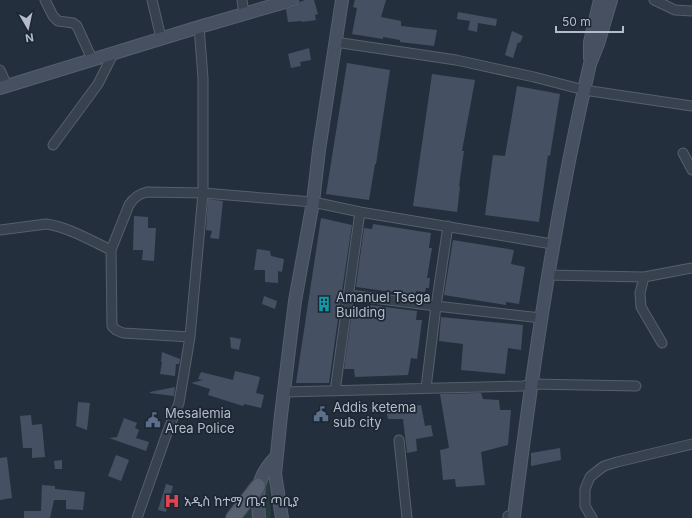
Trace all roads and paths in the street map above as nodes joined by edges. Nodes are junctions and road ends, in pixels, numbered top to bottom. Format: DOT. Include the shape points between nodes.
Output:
graph roads {
  1 [pos="45,0"];
  2 [pos="152,0"];
  3 [pos="242,0"];
  4 [pos="292,0"];
  5 [pos="342,0"];
  6 [pos="600,0"];
  7 [pos="611,0"];
  8 [pos="654,0"];
  9 [pos="692,11"];
  10 [pos="244,14"];
  11 [pos="199,27"];
  12 [pos="161,38"];
  13 [pos="335,42"];
  14 [pos="590,42"];
  15 [pos="113,54"];
  16 [pos="92,59"];
  17 [pos="590,64"];
  18 [pos="0,70"];
  19 [pos="4,87"];
  20 [pos="582,89"];
  21 [pos="692,106"];
  22 [pos="53,145"];
  23 [pos="683,154"];
  24 [pos="692,170"];
  25 [pos="203,193"];
  26 [pos="313,202"];
  27 [pos="360,212"];
  28 [pos="448,226"];
  29 [pos="0,230"];
  30 [pos="550,244"];
  31 [pos="111,250"];
  32 [pos="692,268"];
  33 [pos="548,275"];
  34 [pos="644,277"];
  35 [pos="349,295"];
  36 [pos="436,306"];
  37 [pos="538,317"];
  38 [pos="190,337"];
  39 [pos="662,343"];
  40 [pos="527,385"];
  41 [pos="636,386"];
  42 [pos="426,388"];
  43 [pos="336,390"];
  44 [pos="284,392"];
  45 [pos="399,440"];
  46 [pos="692,444"];
  47 [pos="277,456"];
  48 [pos="258,486"];
  49 [pos="510,517"];
  50 [pos="137,518"];
  51 [pos="233,518"];
  52 [pos="259,518"];
  53 [pos="282,518"];
  54 [pos="407,518"];
  55 [pos="592,518"];
  1 -- 16 [label="street" via="58,21 78,26"];
  2 -- 12 [label="street"];
  3 -- 10 [label="street"];
  4 -- 10 [label="main road"];
  5 -- 13 [label="main road"];
  6 -- 14 [label="main road"];
  7 -- 17 [label="main road"];
  8 -- 9 [label="street" via="675,10"];
  10 -- 11 [label="main road"];
  11 -- 12 [label="main road"];
  11 -- 25 [label="street" via="203,78"];
  12 -- 15 [label="main road"];
  13 -- 20 [label="street" via="456,60"];
  13 -- 26 [label="main road"];
  14 -- 17 [label="main road"];
  14 -- 20 [label="main road"];
  15 -- 16 [label="main road"];
  15 -- 22 [label="street" via="98,84"];
  16 -- 19 [label="main road"];
  17 -- 20 [label="main road"];
  18 -- 19 [label="street"];
  20 -- 21 [label="street"];
  20 -- 30 [label="main road"];
  23 -- 24 [label="street"];
  25 -- 26 [label="street"];
  25 -- 31 [label="street" via="147,192 138,195 129,205"];
  25 -- 38 [label="street"];
  26 -- 27 [label="street"];
  26 -- 44 [label="main road" via="295,301"];
  27 -- 28 [label="street"];
  27 -- 35 [label="street"];
  28 -- 30 [label="street"];
  28 -- 36 [label="street"];
  29 -- 31 [label="street" via="46,224 68,230"];
  30 -- 33 [label="main road"];
  30 -- 37 [label="main road"];
  31 -- 38 [label="street" via="112,326 123,333"];
  32 -- 34 [label="street"];
  33 -- 34 [label="street"];
  33 -- 37 [label="main road"];
  34 -- 39 [label="street" via="640,293 641,307"];
  35 -- 36 [label="street"];
  35 -- 43 [label="street"];
  36 -- 37 [label="street"];
  36 -- 42 [label="street"];
  37 -- 40 [label="main road"];
  38 -- 50 [label="street" via="179,403"];
  40 -- 41 [label="street"];
  40 -- 42 [label="street"];
  40 -- 49 [label="main road"];
  42 -- 43 [label="street"];
  43 -- 44 [label="street"];
  44 -- 47 [label="main road"];
  45 -- 54 [label="street"];
  46 -- 55 [label="street" via="604,466 590,477 585,489 585,506"];
  47 -- 48 [label="main road" via="266,467"];
  47 -- 53 [label="main road" via="275,474"];
  48 -- 51 [label="main road"];
  48 -- 52 [label="main road"];
}
